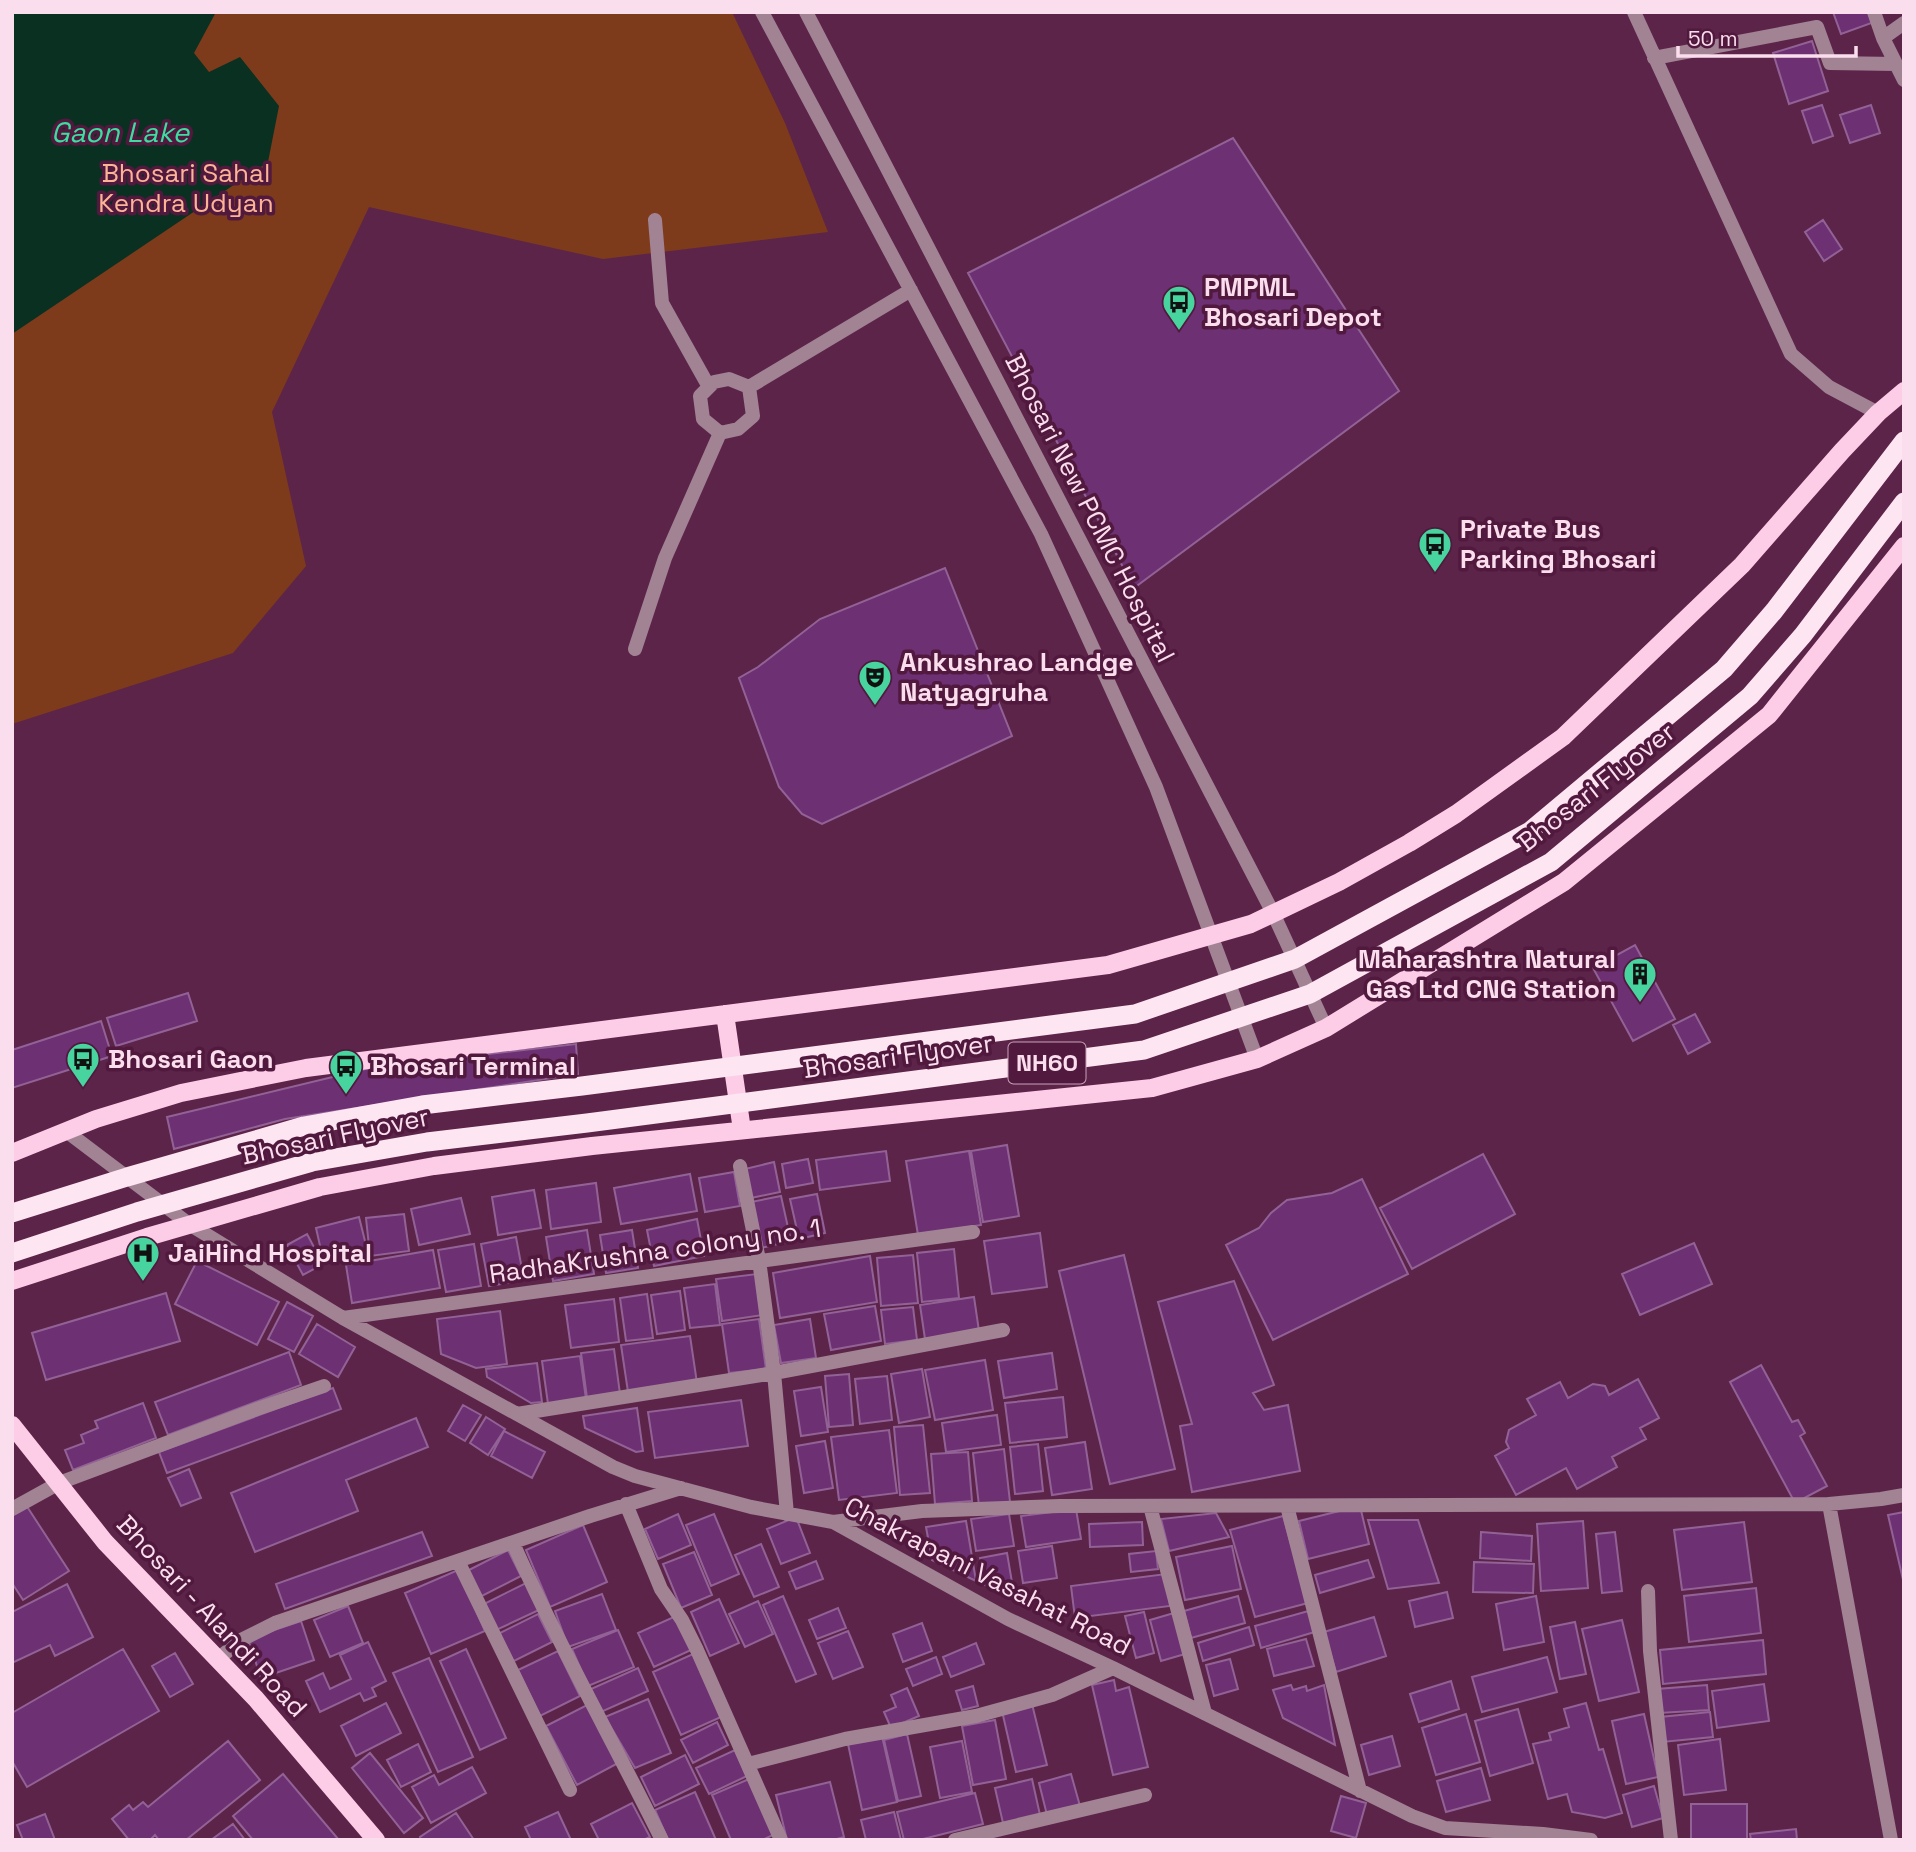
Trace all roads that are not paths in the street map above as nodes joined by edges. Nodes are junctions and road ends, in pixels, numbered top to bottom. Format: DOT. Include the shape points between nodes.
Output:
graph roads {
  1 [pos="762,12"];
  2 [pos="806,12"];
  3 [pos="1634,12"];
  4 [pos="1874,12"];
  5 [pos="1904,23"];
  6 [pos="1883,38"];
  7 [pos="1654,58"];
  8 [pos="1896,64"];
  9 [pos="1904,80"];
  10 [pos="655,220"];
  11 [pos="911,290"];
  12 [pos="709,387"];
  13 [pos="748,387"];
  14 [pos="1904,391"];
  15 [pos="1878,413"];
  16 [pos="720,433"];
  17 [pos="1904,441"];
  18 [pos="1904,502"];
  19 [pos="1904,546"];
  20 [pos="635,649"];
  21 [pos="1273,913"];
  22 [pos="1210,936"];
  23 [pos="726,1014"];
  24 [pos="1326,1028"];
  25 [pos="1257,1059"];
  26 [pos="66,1130"];
  27 [pos="742,1130"];
  28 [pos="12,1153"];
  29 [pos="740,1166"];
  30 [pos="12,1213"];
  31 [pos="189,1224"];
  32 [pos="973,1232"];
  33 [pos="12,1253"];
  34 [pos="759,1261"];
  35 [pos="12,1281"];
  36 [pos="343,1318"];
  37 [pos="1003,1330"];
  38 [pos="774,1373"];
  39 [pos="324,1386"];
  40 [pos="517,1414"];
  41 [pos="12,1425"];
  42 [pos="59,1483"];
  43 [pos="683,1487"];
  44 [pos="1904,1495"];
  45 [pos="626,1504"];
  46 [pos="1829,1504"];
  47 [pos="1150,1506"];
  48 [pos="1287,1506"];
  49 [pos="12,1509"];
  50 [pos="787,1514"];
  51 [pos="833,1522"];
  52 [pos="513,1543"];
  53 [pos="458,1562"];
  54 [pos="1648,1591"];
  55 [pos="218,1659"];
  56 [pos="1113,1668"];
  57 [pos="1205,1713"];
  58 [pos="748,1764"];
  59 [pos="570,1790"];
  60 [pos="1360,1791"];
  61 [pos="1145,1795"];
  62 [pos="1566,1838"];
  63 [pos="376,1840"];
  64 [pos="662,1840"];
  65 [pos="780,1840"];
  66 [pos="955,1840"];
  67 [pos="1591,1840"];
  68 [pos="1671,1840"];
  69 [pos="1891,1840"];
  1 -- 11 [label="street"];
  2 -- 21 [label="street, Bhosari New PCMC Hospital"];
  3 -- 7 [label="street"];
  4 -- 6 [label="street"];
  5 -- 6 [label="street"];
  6 -- 8 [label="street"];
  7 -- 8 [label="street" via="1817,27 1830,63"];
  7 -- 15 [label="street" via="1791,355 1829,387"];
  8 -- 9 [label="street"];
  10 -- 12 [label="street" via="662,303"];
  11 -- 13 [label="street"];
  11 -- 22 [label="street" via="1041,534 1171,826"];
  12 -- 13 [label="street" via="729,379"];
  12 -- 16 [label="street" via="700,396 703,419"];
  13 -- 16 [label="street" via="753,416 738,429"];
  14 -- 15 [label="main road"];
  15 -- 21 [label="main road" via="1742,565 1563,737 1409,844"];
  16 -- 20 [label="street" via="665,558"];
  17 -- 30 [label="highway, Bhosari Flyover / NH60" via="1724,669 1530,831 1295,959 1135,1014 422,1105 304,1126"];
  18 -- 33 [label="highway, Bhosari Flyover / NH60" via="1803,635 1750,696 1551,862 1310,994 1144,1050 427,1142 312,1162"];
  19 -- 24 [label="main road" via="1769,715 1563,882"];
  21 -- 22 [label="main road"];
  21 -- 24 [label="street, Bhosari New PCMC Hospital"];
  22 -- 23 [label="main road" via="1108,965"];
  22 -- 25 [label="street"];
  23 -- 26 [label="main road" via="306,1068 181,1093"];
  23 -- 27 [label="main road"];
  24 -- 25 [label="main road"];
  25 -- 27 [label="main road" via="1152,1088"];
  26 -- 28 [label="main road"];
  26 -- 31 [label="street, Chakrapani Vasahat Road"];
  27 -- 31 [label="main road" via="434,1166 320,1187"];
  29 -- 34 [label="street"];
  31 -- 35 [label="main road"];
  31 -- 36 [label="street, Chakrapani Vasahat Road"];
  32 -- 34 [label="street, RadhaKrushna colony no. 1"];
  34 -- 36 [label="street, RadhaKrushna colony no. 1"];
  34 -- 38 [label="street"];
  36 -- 40 [label="street, Chakrapani Vasahat Road"];
  37 -- 38 [label="street"];
  38 -- 40 [label="street"];
  38 -- 50 [label="street"];
  39 -- 42 [label="street"];
  40 -- 43 [label="street, Chakrapani Vasahat Road" via="613,1467"];
  41 -- 42 [label="main road, Bhosari - Alandi Road"];
  42 -- 49 [label="street"];
  42 -- 55 [label="main road, Bhosari - Alandi Road" via="105,1542"];
  43 -- 45 [label="street"];
  43 -- 50 [label="street, Chakrapani Vasahat Road"];
  44 -- 46 [label="street"];
  45 -- 52 [label="street"];
  45 -- 58 [label="street" via="662,1589 682,1620"];
  46 -- 48 [label="street"];
  46 -- 69 [label="street"];
  47 -- 48 [label="street"];
  47 -- 51 [label="street" via="922,1511"];
  47 -- 57 [label="street"];
  48 -- 60 [label="street"];
  50 -- 51 [label="street, Chakrapani Vasahat Road"];
  51 -- 56 [label="street, Chakrapani Vasahat Road" via="1008,1619"];
  52 -- 53 [label="street"];
  52 -- 64 [label="street"];
  53 -- 55 [label="street" via="275,1623 241,1640"];
  53 -- 59 [label="street"];
  54 -- 68 [label="street" via="1650,1651"];
  55 -- 63 [label="main road, Bhosari - Alandi Road"];
  56 -- 57 [label="street, Chakrapani Vasahat Road"];
  56 -- 58 [label="street" via="1052,1696 976,1716 845,1739"];
  57 -- 60 [label="street, Chakrapani Vasahat Road"];
  58 -- 65 [label="street"];
  60 -- 62 [label="street, Chakrapani Vasahat Road" via="1445,1828"];
  61 -- 66 [label="street"];
  62 -- 67 [label="street, Chakrapani Vasahat Road"];
}
